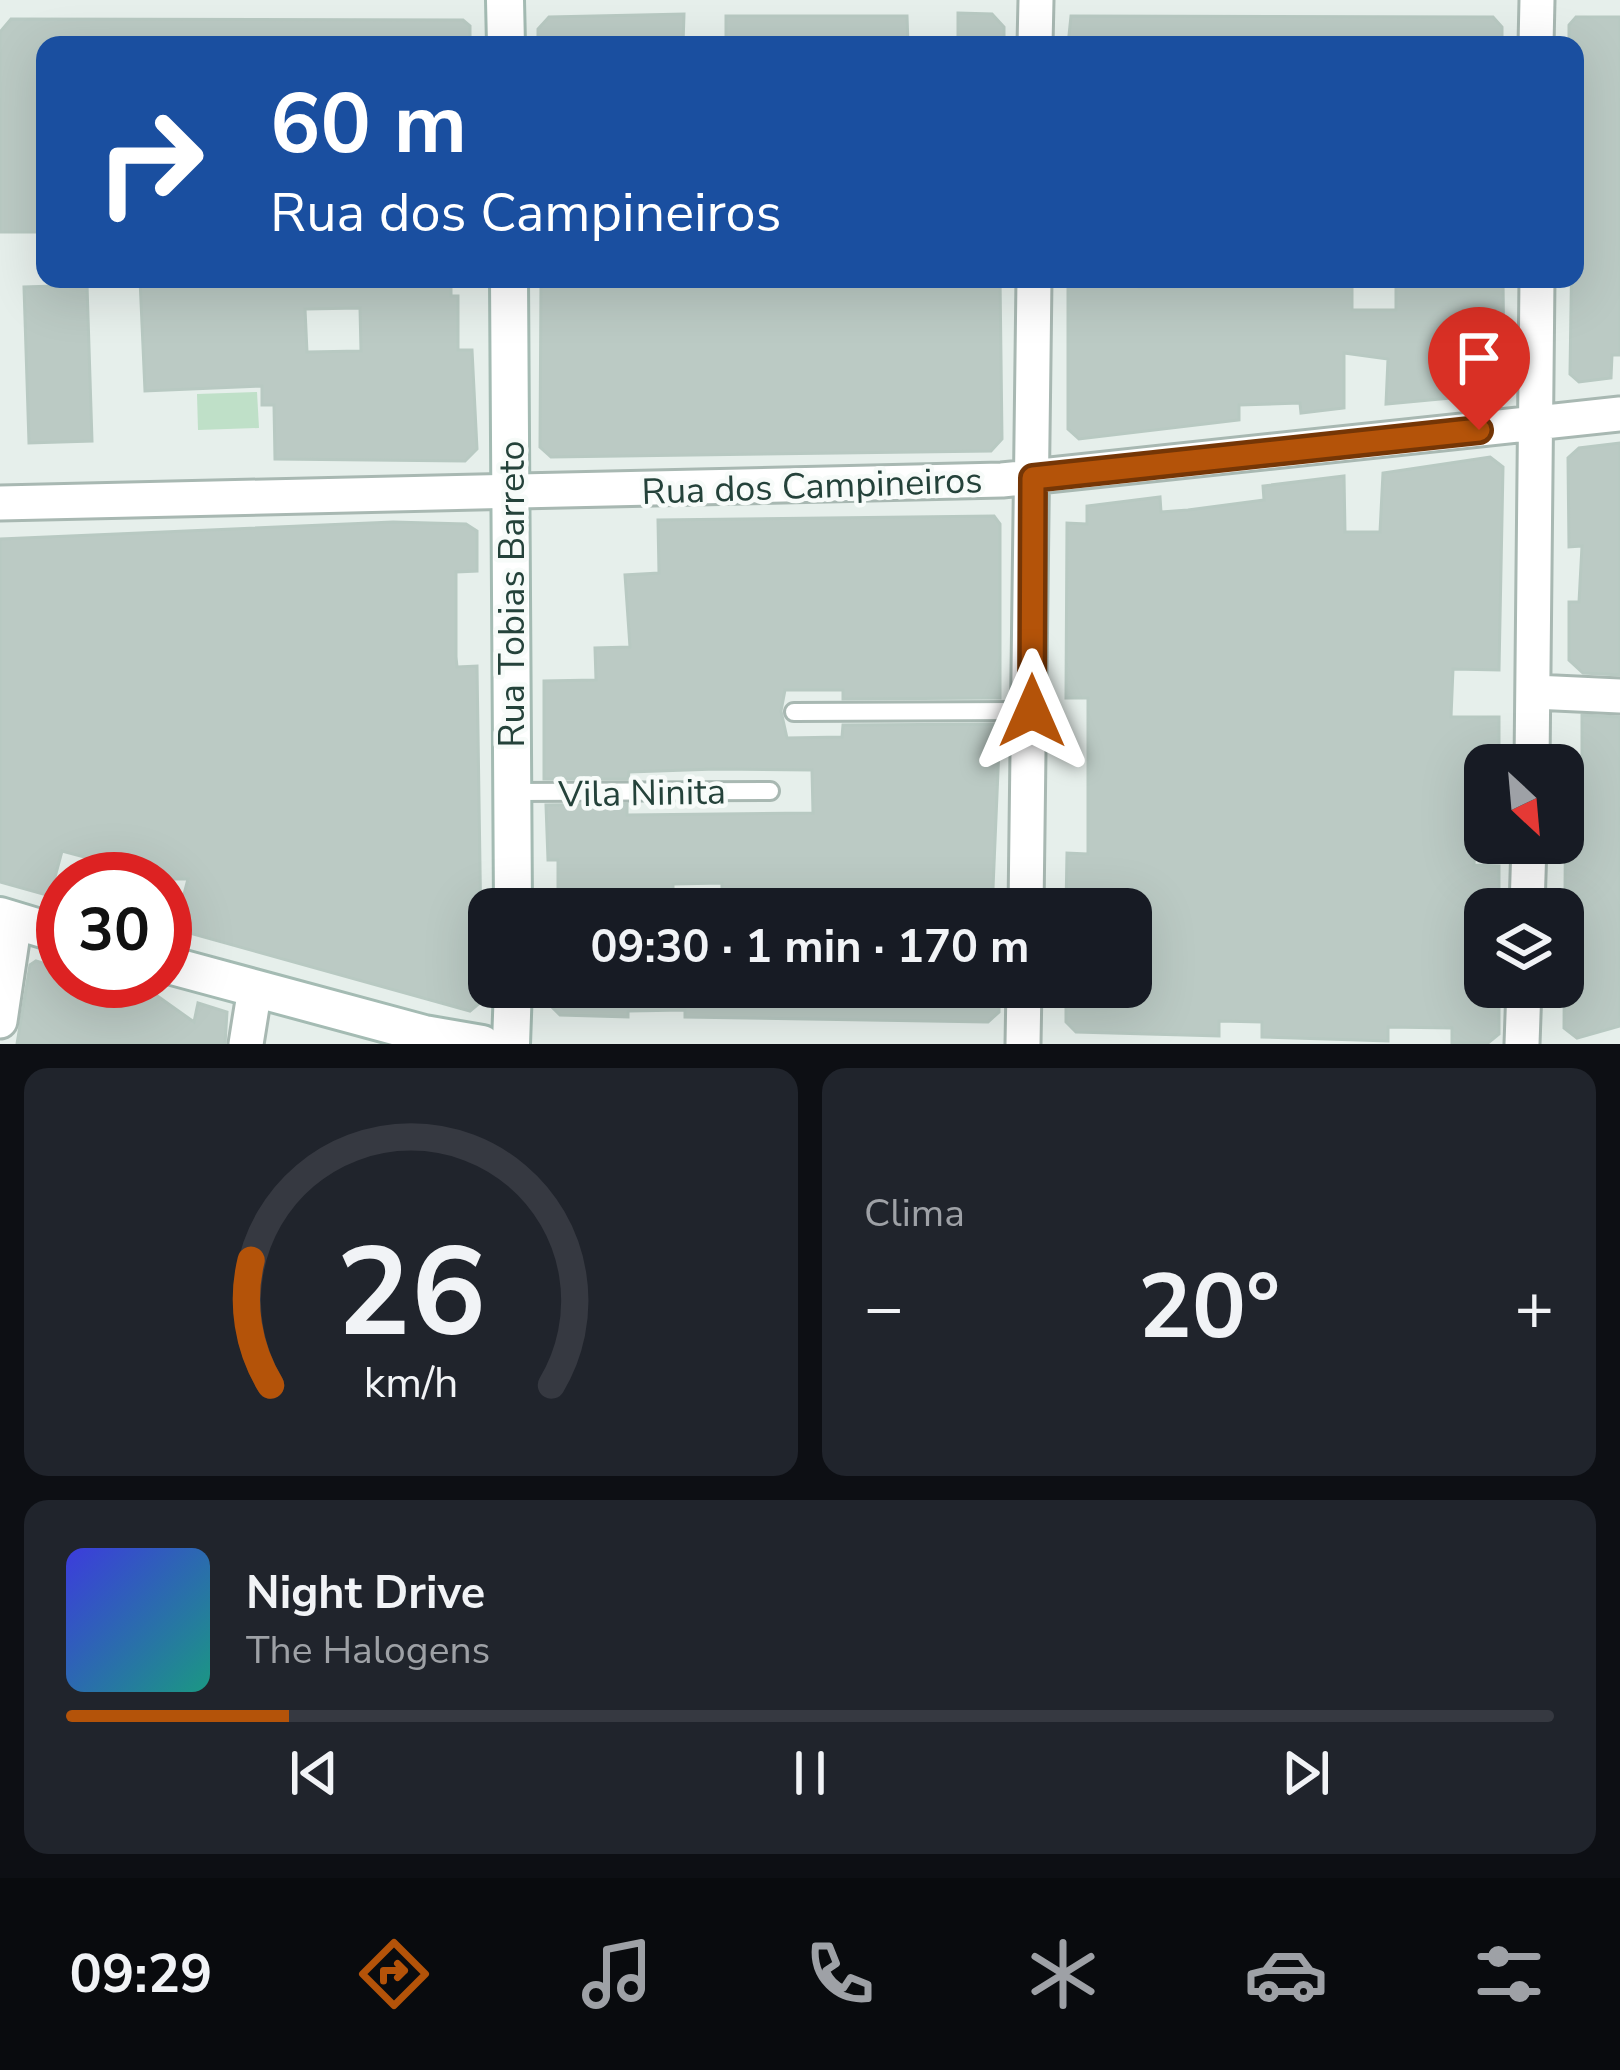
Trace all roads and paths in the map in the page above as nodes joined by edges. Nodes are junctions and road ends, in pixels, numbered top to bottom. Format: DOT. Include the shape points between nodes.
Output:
graph roads {
  1 [pos="506,0"];
  2 [pos="1036,0"];
  3 [pos="1537,0"];
  4 [pos="506,36"];
  5 [pos="1035,36"];
  6 [pos="1536,36"];
  7 [pos="508,288"];
  8 [pos="1034,288"];
  9 [pos="1537,288"];
  10 [pos="1620,414"];
  11 [pos="1538,424"];
  12 [pos="1033,478"];
  13 [pos="511,494"];
  14 [pos="0,503"];
  15 [pos="1534,692"];
  16 [pos="1620,696"];
  17 [pos="1032,711"];
  18 [pos="794,712"];
  19 [pos="1533,744"];
  20 [pos="770,790"];
  21 [pos="513,792"];
  22 [pos="513,888"];
  23 [pos="1028,888"];
  24 [pos="7,918"];
  25 [pos="36,927"];
  26 [pos="192,971"];
  27 [pos="256,988"];
  28 [pos="512,1008"];
  29 [pos="1024,1008"];
  30 [pos="1523,1008"];
  31 [pos="0,1021"];
  32 [pos="246,1044"];
  33 [pos="482,1044"];
  34 [pos="511,1044"];
  35 [pos="1023,1044"];
  36 [pos="1522,1044"];
  1 -- 4 [label="main road"];
  2 -- 5 [label="street"];
  3 -- 6 [label="street"];
  7 -- 13 [label="main road, Rua Tobias Barreto"];
  8 -- 12 [label="street"];
  9 -- 11 [label="street"];
  10 -- 11 [label="street, Rua dos Campineiros"];
  11 -- 12 [label="street, Rua dos Campineiros"];
  11 -- 15 [label="street"];
  12 -- 13 [label="street, Rua dos Campineiros"];
  12 -- 17 [label="street"];
  13 -- 14 [label="street, Rua dos Campineiros"];
  13 -- 21 [label="main road, Rua Tobias Barreto"];
  15 -- 16 [label="street"];
  15 -- 19 [label="street"];
  17 -- 18 [label="lane"];
  17 -- 23 [label="street"];
  20 -- 21 [label="lane, Vila Ninita"];
  21 -- 22 [label="main road, Rua Tobias Barreto"];
  24 -- 25 [label="main road"];
  24 -- 31 [label="street"];
  26 -- 27 [label="main road"];
  27 -- 32 [label="street"];
  27 -- 33 [label="main road"];
  28 -- 34 [label="main road"];
  29 -- 35 [label="street"];
  30 -- 36 [label="street"];
}
